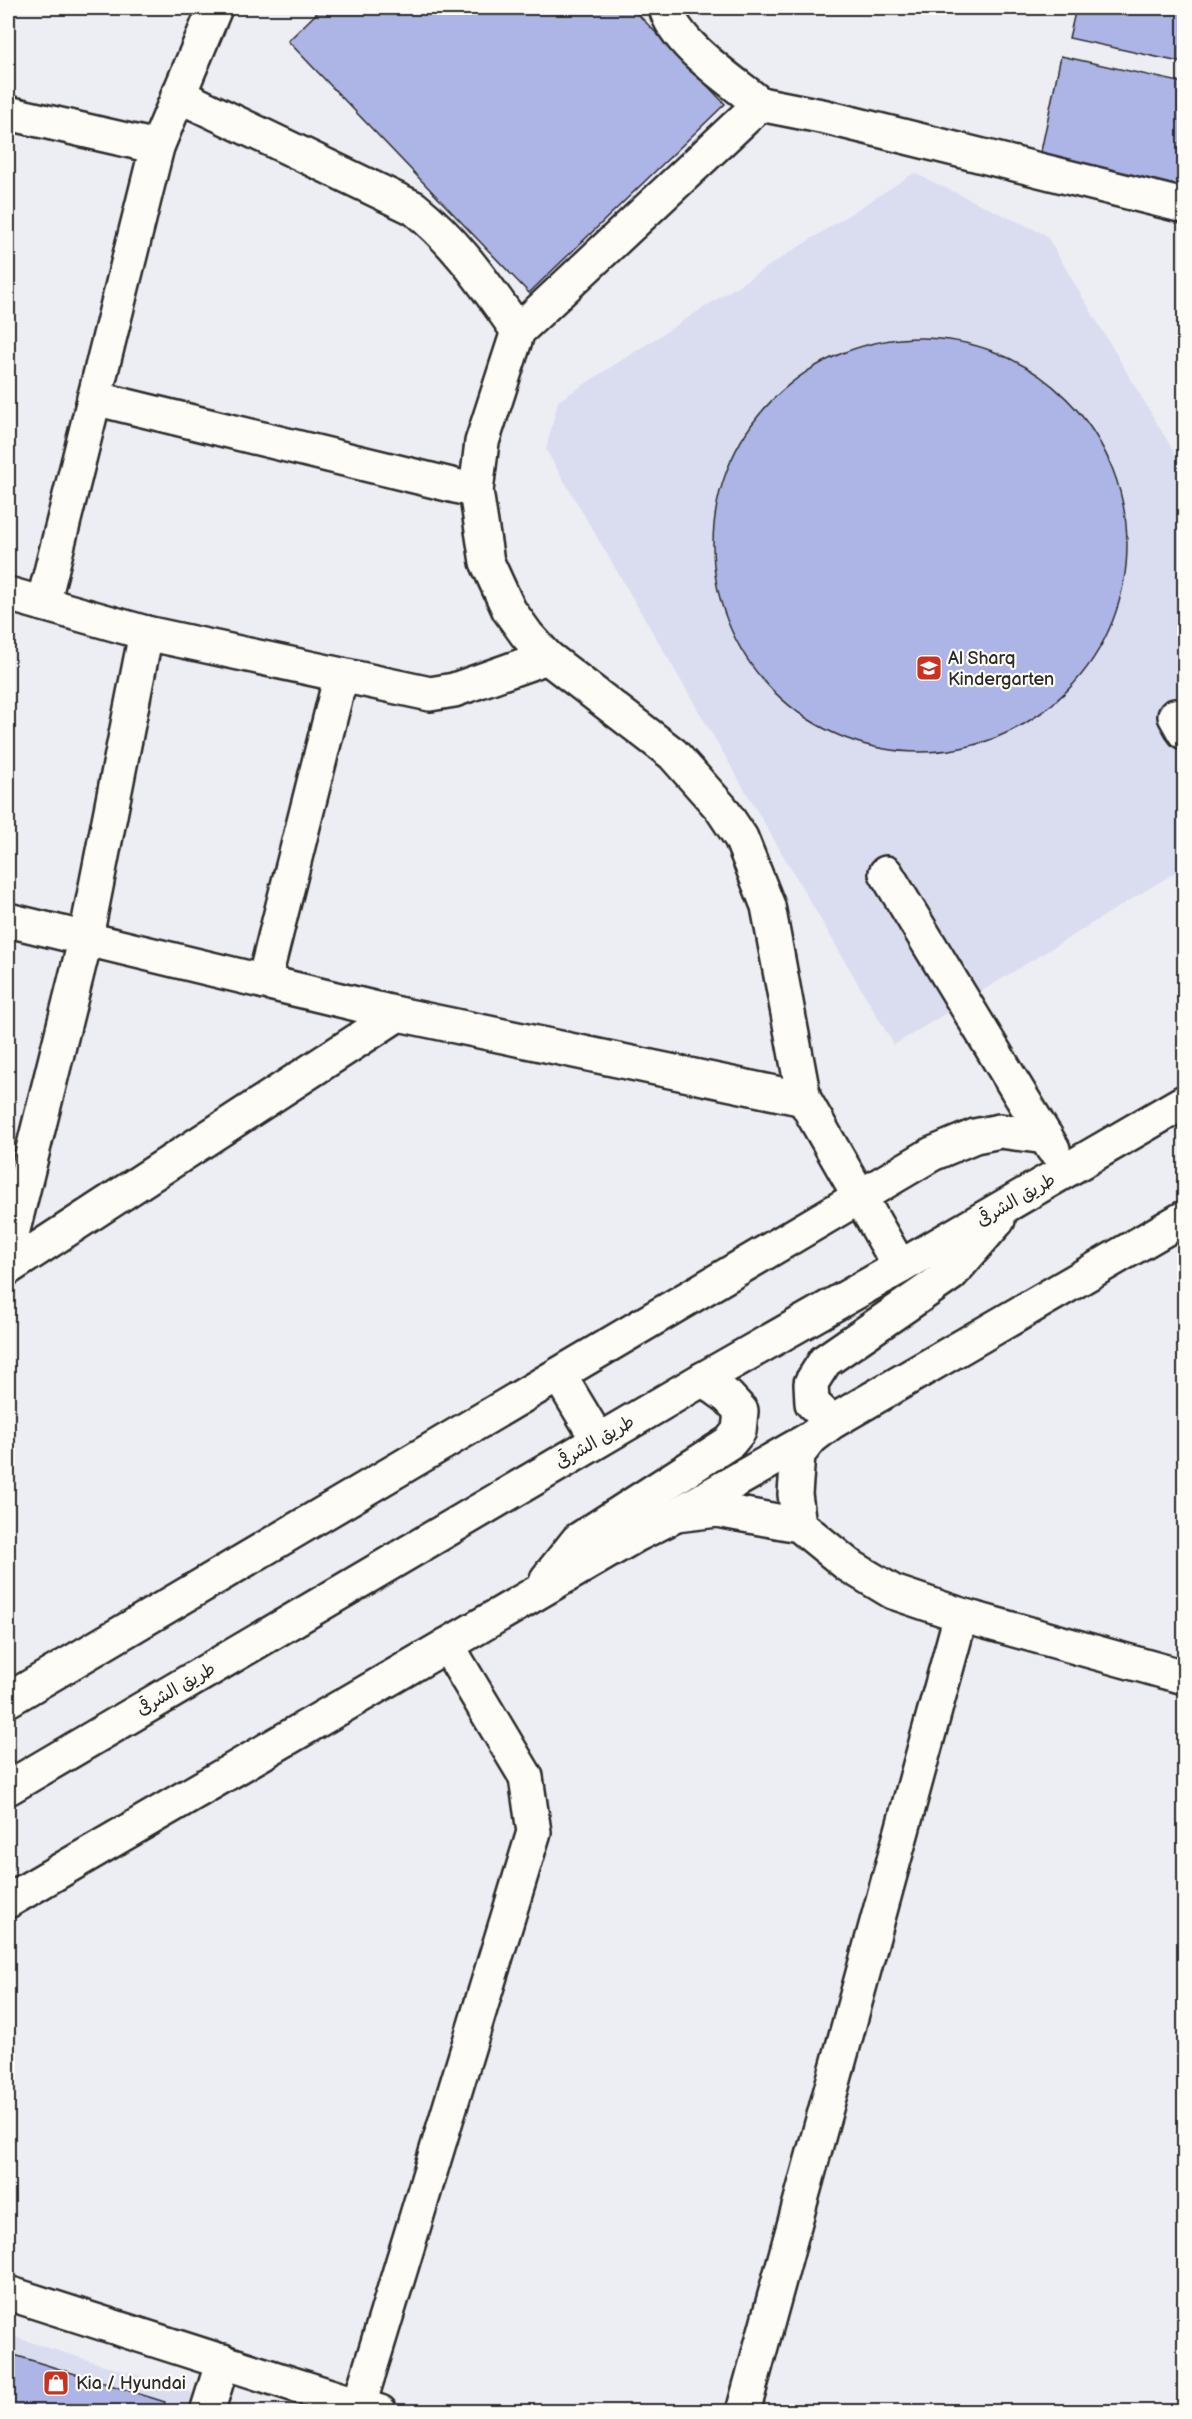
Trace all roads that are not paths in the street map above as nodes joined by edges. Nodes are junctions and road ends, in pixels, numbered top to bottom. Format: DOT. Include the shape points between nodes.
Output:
graph roads {
  1 [pos="215,8"];
  2 [pos="666,8"];
  3 [pos="178,95"];
  4 [pos="760,104"];
  5 [pos="8,113"];
  6 [pos="157,147"];
  7 [pos="1185,206"];
  8 [pos="518,331"];
  9 [pos="94,398"];
  10 [pos="476,490"];
  11 [pos="8,594"];
  12 [pos="43,604"];
  13 [pos="146,633"];
  14 [pos="547,657"];
  15 [pos="341,675"];
  16 [pos="886,873"];
  17 [pos="8,920"];
  18 [pos="86,937"];
  19 [pos="264,981"];
  20 [pos="398,1014"];
  21 [pos="804,1099"];
  22 [pos="1185,1102"];
  23 [pos="1046,1137"];
  24 [pos="1066,1171"];
  25 [pos="860,1197"];
  26 [pos="1015,1200"];
  27 [pos="1185,1218"];
  28 [pos="8,1250"];
  29 [pos="900,1267"];
  30 [pos="8,1268"];
  31 [pos="559,1375"];
  32 [pos="703,1379"];
  33 [pos="821,1430"];
  34 [pos="598,1440"];
  35 [pos="676,1515"];
  36 [pos="799,1525"];
  37 [pos="535,1594"];
  38 [pos="961,1615"];
  39 [pos="447,1645"];
  40 [pos="1185,1677"];
  41 [pos="8,1701"];
  42 [pos="8,1788"];
  43 [pos="8,1902"];
  44 [pos="8,2293"];
  45 [pos="223,2361"];
  46 [pos="369,2408"];
  47 [pos="207,2412"];
  48 [pos="743,2412"];
  1 -- 3 [label="street"];
  2 -- 4 [label="street" via="682,38"];
  3 -- 6 [label="street"];
  3 -- 8 [label="street" via="414,208 456,246"];
  4 -- 7 [label="street"];
  4 -- 8 [label="street"];
  5 -- 6 [label="street"];
  6 -- 9 [label="street"];
  8 -- 10 [label="street" via="482,442"];
  9 -- 10 [label="street"];
  9 -- 12 [label="street"];
  10 -- 14 [label="street" via="487,562 509,610"];
  11 -- 12 [label="street"];
  12 -- 13 [label="street"];
  13 -- 15 [label="street"];
  13 -- 18 [label="street"];
  14 -- 15 [label="street" via="454,690 430,694"];
  14 -- 21 [label="street" via="673,754 721,808 741,838 768,906"];
  15 -- 19 [label="street"];
  16 -- 23 [label="street"];
  17 -- 18 [label="street"];
  18 -- 19 [label="street"];
  18 -- 28 [label="street"];
  19 -- 20 [label="street"];
  20 -- 21 [label="street"];
  20 -- 30 [label="street"];
  21 -- 25 [label="street"];
  22 -- 24 [label="street, طريق الشرقى"];
  23 -- 24 [label="street"];
  23 -- 25 [label="street" via="1000,1131 975,1136 932,1154"];
  24 -- 26 [label="street, طريق الشرقى"];
  25 -- 29 [label="street"];
  25 -- 31 [label="street"];
  26 -- 29 [label="street, طريق الشرقى"];
  26 -- 33 [label="street" via="951,1274 825,1361 811,1383 812,1403"];
  27 -- 33 [label="street"];
  29 -- 32 [label="street, طريق الشرقى"];
  31 -- 34 [label="street"];
  31 -- 41 [label="street"];
  32 -- 34 [label="street, طريق الشرقى"];
  32 -- 37 [label="street" via="741,1411 739,1431 730,1442 578,1540"];
  33 -- 35 [label="street"];
  33 -- 36 [label="street" via="798,1454 795,1494"];
  34 -- 42 [label="street, طريق الشرقى"];
  35 -- 36 [label="street" via="717,1510"];
  35 -- 37 [label="street"];
  36 -- 38 [label="street" via="848,1565 893,1592"];
  37 -- 39 [label="street"];
  38 -- 40 [label="street"];
  38 -- 48 [label="street"];
  39 -- 43 [label="street"];
  39 -- 46 [label="street" via="526,1777 534,1832"];
  44 -- 45 [label="street"];
  45 -- 46 [label="street"];
  45 -- 47 [label="street"];
}
